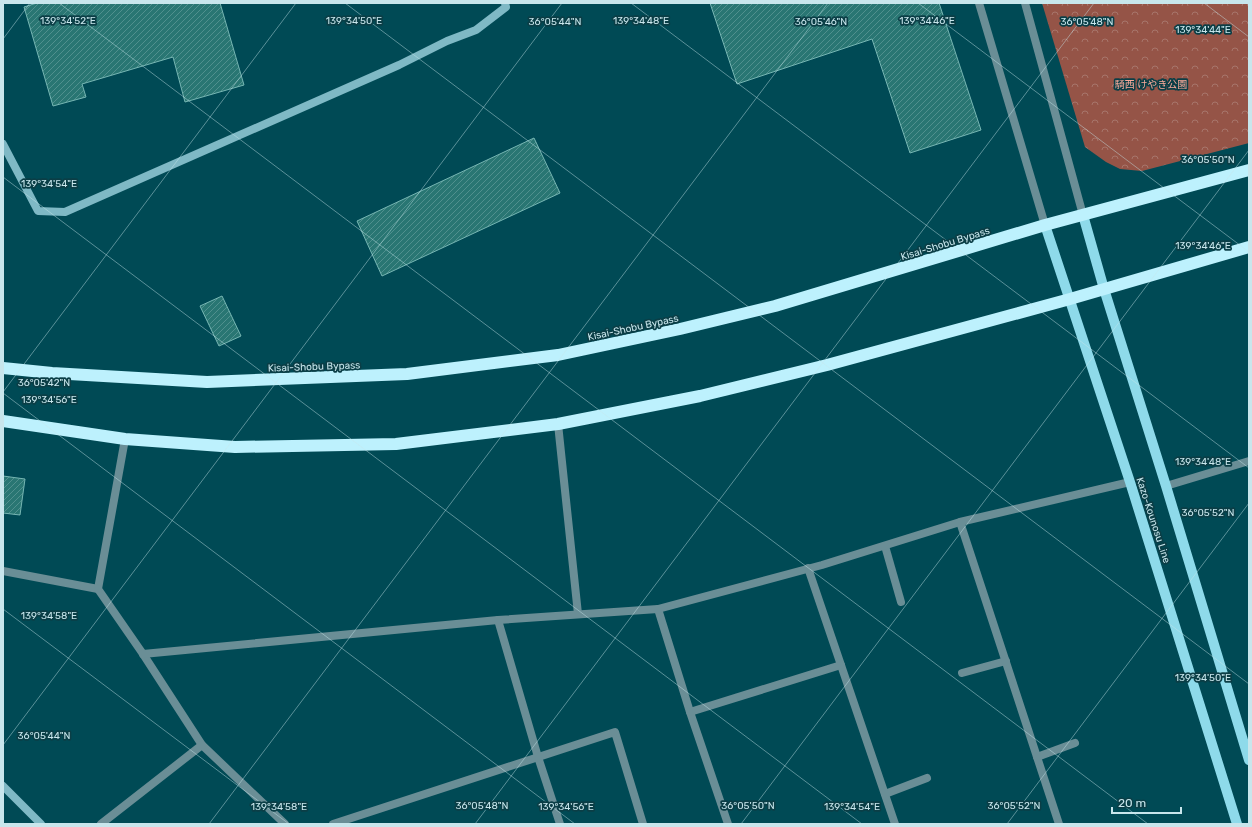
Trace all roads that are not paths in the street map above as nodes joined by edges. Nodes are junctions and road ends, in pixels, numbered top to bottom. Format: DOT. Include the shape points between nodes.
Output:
graph roads {
  1 [pos="505,3"];
  2 [pos="979,3"];
  3 [pos="1025,3"];
  4 [pos="3,144"];
  5 [pos="1249,170"];
  6 [pos="1083,215"];
  7 [pos="1045,225"];
  8 [pos="1249,247"];
  9 [pos="1104,289"];
  10 [pos="1070,299"];
  11 [pos="3,368"];
  12 [pos="3,421"];
  13 [pos="558,424"];
  14 [pos="125,439"];
  15 [pos="1249,461"];
  16 [pos="1130,482"];
  17 [pos="1166,486"];
  18 [pos="960,522"];
  19 [pos="885,546"];
  20 [pos="808,568"];
  21 [pos="3,571"];
  22 [pos="98,589"];
  23 [pos="901,602"];
  24 [pos="658,609"];
  25 [pos="578,614"];
  26 [pos="498,620"];
  27 [pos="143,654"];
  28 [pos="1006,661"];
  29 [pos="841,665"];
  30 [pos="962,673"];
  31 [pos="690,712"];
  32 [pos="1075,743"];
  33 [pos="202,745"];
  34 [pos="538,757"];
  35 [pos="1037,757"];
  36 [pos="1249,760"];
  37 [pos="927,778"];
  38 [pos="3,786"];
  39 [pos="885,794"];
  40 [pos="41,824"];
  41 [pos="101,824"];
  42 [pos="285,824"];
  43 [pos="333,824"];
  44 [pos="560,824"];
  45 [pos="643,824"];
  46 [pos="728,824"];
  47 [pos="895,824"];
  48 [pos="1059,824"];
  49 [pos="1237,824"];
  1 -- 4 [label="street" via="506,7 476,30 65,212 38,211"];
  2 -- 7 [label="street"];
  3 -- 6 [label="street"];
  5 -- 6 [label="highway, Kisai-Shobu Bypass"];
  6 -- 7 [label="highway, Kisai-Shobu Bypass"];
  6 -- 9 [label="main road, Kazo-Kounosu Line"];
  7 -- 10 [label="main road, Kazo-Kounosu Line"];
  7 -- 11 [label="highway, Kisai-Shobu Bypass" via="775,306 558,355 407,374 207,382"];
  8 -- 9 [label="highway"];
  9 -- 10 [label="highway"];
  9 -- 17 [label="main road, Kazo-Kounosu Line"];
  10 -- 13 [label="highway" via="827,365 700,396"];
  10 -- 16 [label="main road, Kazo-Kounosu Line"];
  12 -- 14 [label="highway"];
  13 -- 14 [label="highway" via="396,444 235,447"];
  13 -- 25 [label="street"];
  14 -- 22 [label="street"];
  15 -- 17 [label="street"];
  16 -- 18 [label="street"];
  16 -- 49 [label="main road, Kazo-Kounosu Line"];
  17 -- 36 [label="main road, Kazo-Kounosu Line"];
  18 -- 19 [label="street"];
  18 -- 28 [label="street"];
  19 -- 20 [label="street"];
  19 -- 23 [label="street"];
  20 -- 24 [label="street"];
  20 -- 29 [label="street"];
  21 -- 22 [label="street"];
  22 -- 27 [label="street"];
  24 -- 25 [label="street"];
  24 -- 31 [label="street"];
  25 -- 26 [label="street"];
  26 -- 27 [label="street"];
  26 -- 34 [label="street"];
  27 -- 33 [label="street"];
  28 -- 30 [label="street"];
  28 -- 35 [label="street"];
  29 -- 31 [label="street"];
  29 -- 39 [label="street"];
  31 -- 46 [label="street"];
  32 -- 35 [label="street"];
  33 -- 41 [label="street"];
  33 -- 42 [label="street"];
  34 -- 43 [label="street"];
  34 -- 44 [label="street"];
  34 -- 45 [label="street" via="616,732"];
  35 -- 48 [label="street"];
  37 -- 39 [label="street"];
  38 -- 40 [label="street"];
  39 -- 47 [label="street"];
}
